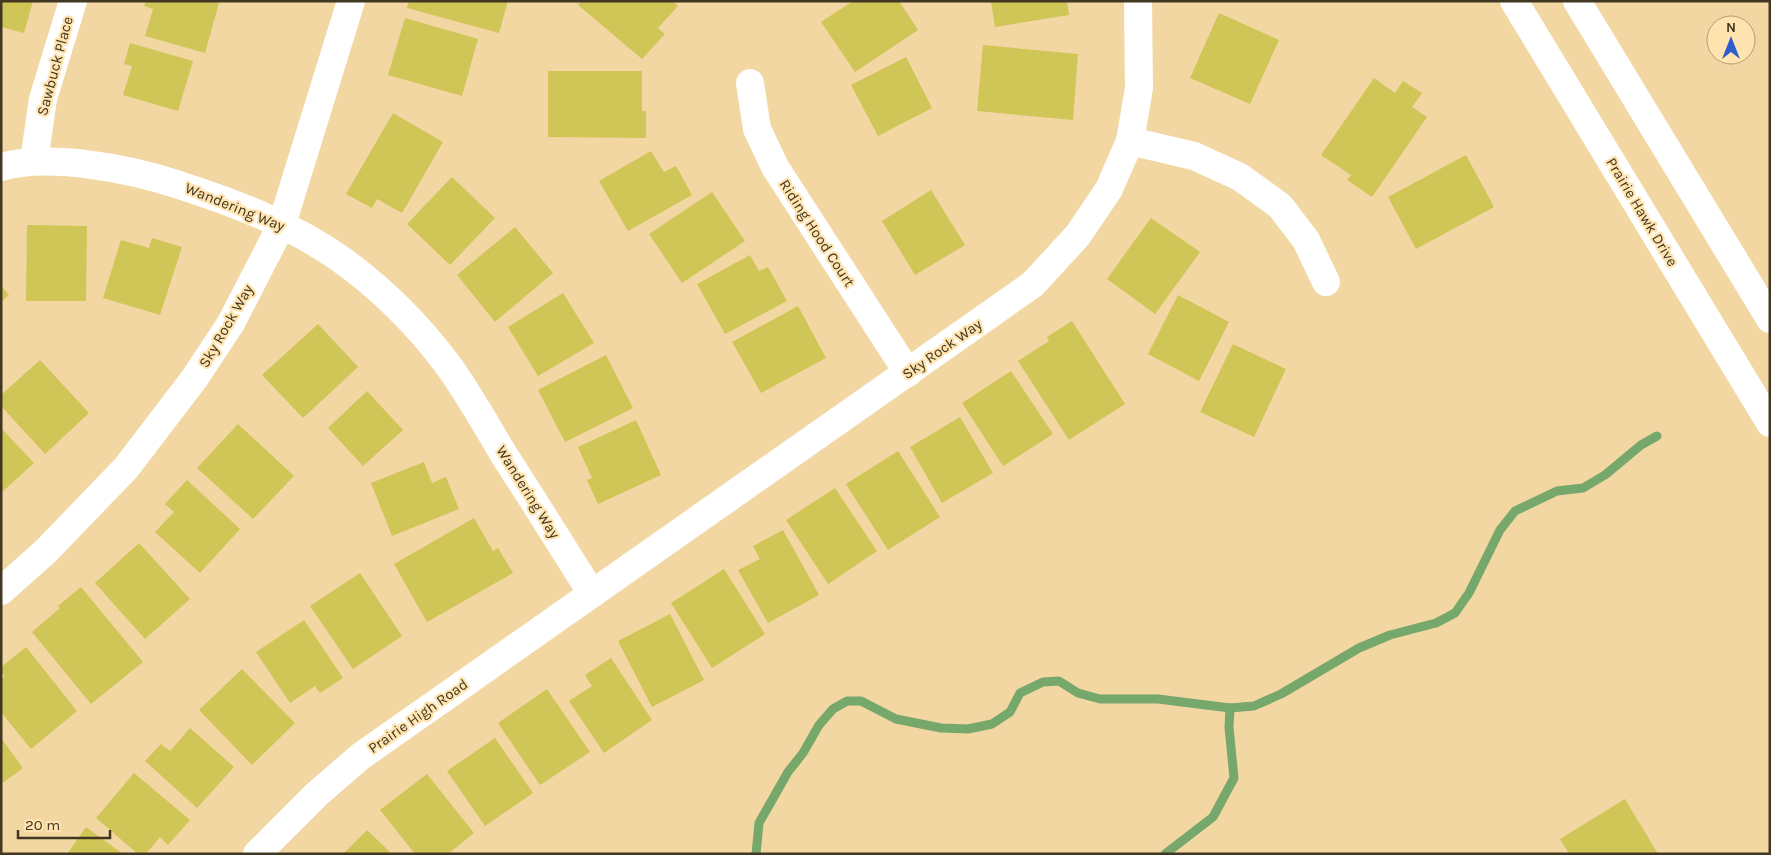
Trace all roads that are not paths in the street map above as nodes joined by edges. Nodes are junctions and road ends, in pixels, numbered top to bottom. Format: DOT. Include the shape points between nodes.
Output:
graph roads {
  1 [pos="73,1"];
  2 [pos="351,1"];
  3 [pos="1138,1"];
  4 [pos="1514,1"];
  5 [pos="1577,1"];
  6 [pos="750,83"];
  7 [pos="1130,141"];
  8 [pos="34,161"];
  9 [pos="1,167"];
  10 [pos="282,224"];
  11 [pos="1326,282"];
  12 [pos="1770,319"];
  13 [pos="908,373"];
  14 [pos="1770,423"];
  15 [pos="1,591"];
  16 [pos="592,594"];
  17 [pos="257,854"];
  1 -- 8 [label="street, Sawbuck Place" via="43,99"];
  2 -- 10 [label="street, Sky Rock Way"];
  3 -- 7 [label="street, Sky Rock Way" via="1139,88"];
  4 -- 14 [label="street, Prairie Hawk Drive"];
  5 -- 12 [label="street"];
  6 -- 13 [label="street, Riding Hood Court" via="757,129 775,167"];
  7 -- 11 [label="street" via="1194,156 1240,177 1280,206 1306,240"];
  7 -- 13 [label="street, Sky Rock Way" via="1109,189 1078,235 1033,284"];
  8 -- 9 [label="street, Wandering Way"];
  8 -- 10 [label="street, Wandering Way" via="110,166 227,201"];
  10 -- 15 [label="street, Sky Rock Way" via="231,322 160,425 93,505"];
  10 -- 16 [label="street, Wandering Way" via="338,258 378,289 448,365"];
  13 -- 16 [label="street, Sky Rock Way"];
  16 -- 17 [label="street, Prairie High Road" via="361,756"];
}
